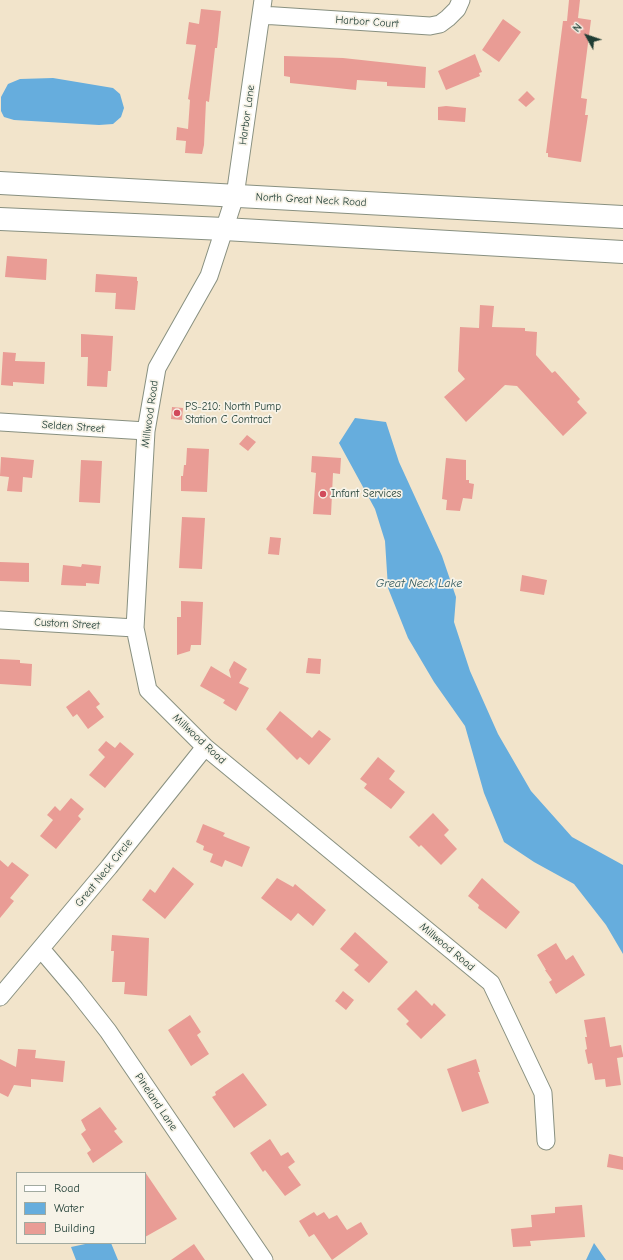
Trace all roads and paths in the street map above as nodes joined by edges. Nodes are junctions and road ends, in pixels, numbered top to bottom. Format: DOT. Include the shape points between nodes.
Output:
graph roads {
  1 [pos="461,0"];
  2 [pos="262,8"];
  3 [pos="0,183"];
  4 [pos="235,196"];
  5 [pos="623,217"];
  6 [pos="0,219"];
  7 [pos="224,229"];
  8 [pos="623,252"];
  9 [pos="0,422"];
  10 [pos="146,431"];
  11 [pos="0,620"];
  12 [pos="135,628"];
  13 [pos="205,747"];
  14 [pos="41,949"];
  15 [pos="0,997"];
  16 [pos="546,1141"];
  17 [pos="264,1260"];
  1 -- 2 [label="street, Harbor Court" via="457,9 448,18 440,24 430,26"];
  2 -- 4 [label="street, Harbor Lane"];
  3 -- 4 [label="main road, North Great Neck Road"];
  4 -- 5 [label="main road, North Great Neck Road"];
  4 -- 7 [label="street, Harbor Lane"];
  6 -- 7 [label="main road"];
  7 -- 8 [label="main road"];
  7 -- 10 [label="street, Millwood Road" via="210,276 157,368"];
  9 -- 10 [label="street, Selden Street"];
  10 -- 12 [label="street, Millwood Road"];
  11 -- 12 [label="street, Custom Street"];
  12 -- 13 [label="street, Millwood Road" via="148,690"];
  13 -- 14 [label="street, Great Neck Circle"];
  13 -- 16 [label="street, Millwood Road" via="491,983 543,1093"];
  14 -- 15 [label="street, Great Neck Circle"];
  14 -- 17 [label="street, Pineland Lane" via="108,1031"];
}
